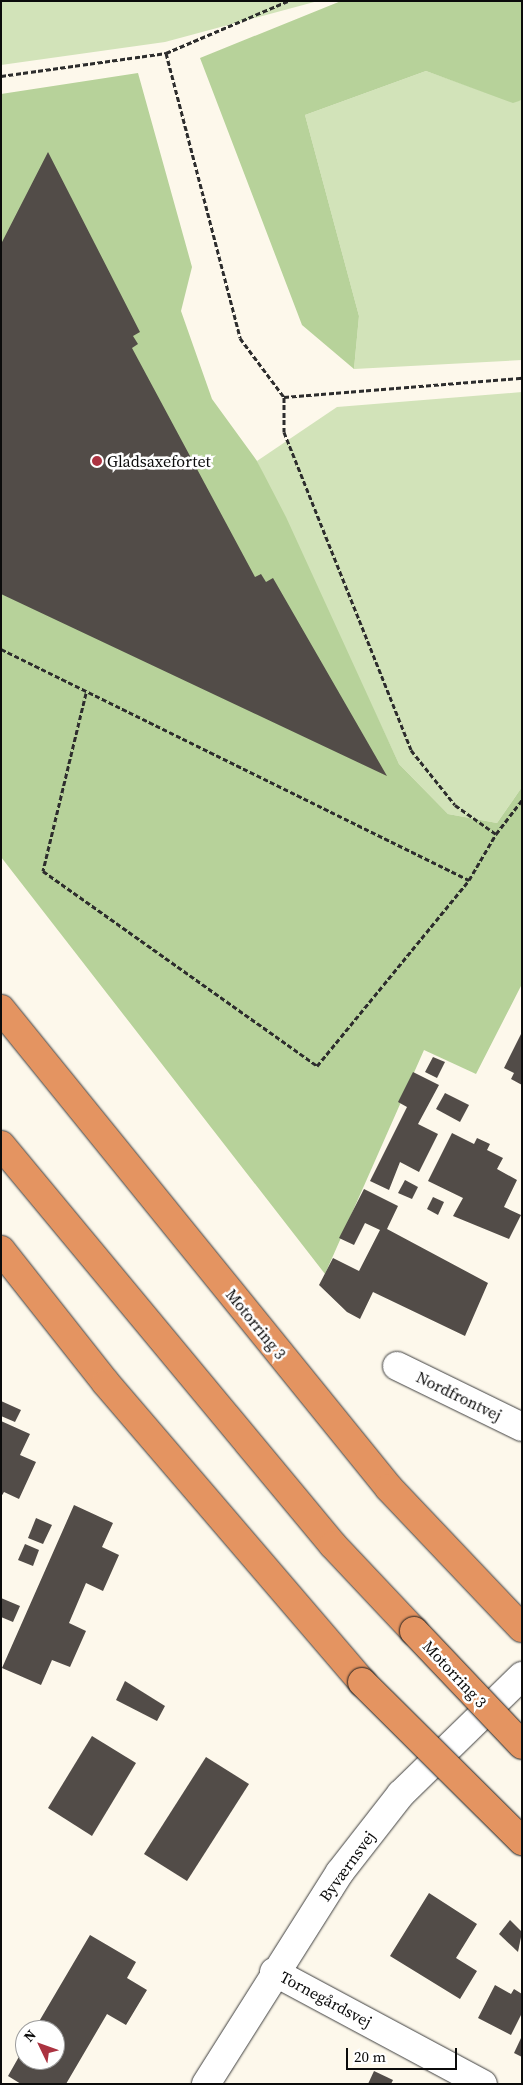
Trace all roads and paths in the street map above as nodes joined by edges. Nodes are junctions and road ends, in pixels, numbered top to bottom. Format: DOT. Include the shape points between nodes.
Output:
graph roads {
  1 [pos="288,1"];
  2 [pos="166,53"];
  3 [pos="1,76"];
  4 [pos="522,378"];
  5 [pos="284,397"];
  6 [pos="1,649"];
  7 [pos="86,693"];
  8 [pos="522,800"];
  9 [pos="496,834"];
  10 [pos="469,880"];
  11 [pos="1,1009"];
  12 [pos="1,1145"];
  13 [pos="1,1250"];
  14 [pos="397,1366"];
  15 [pos="522,1426"];
  16 [pos="522,1628"];
  17 [pos="522,1676"];
  18 [pos="522,1745"];
  19 [pos="522,1841"];
  20 [pos="274,1972"];
  21 [pos="206,2084"];
  22 [pos="483,2084"];
  1 -- 2 [label="path"];
  2 -- 3 [label="path"];
  2 -- 5 [label="path" via="240,338"];
  4 -- 5 [label="path"];
  5 -- 9 [label="path" via="284,432 411,750 455,805"];
  6 -- 7 [label="path"];
  7 -- 10 [label="path"];
  7 -- 10 [label="path" via="44,870 317,1066"];
  8 -- 9 [label="path"];
  9 -- 10 [label="path"];
  11 -- 16 [label="highway, Motorring 3" via="389,1488"];
  12 -- 18 [label="highway, Motorring 3, bridge" via="333,1545"];
  13 -- 19 [label="highway, bridge" via="106,1383 362,1682"];
  14 -- 15 [label="street, Nordfrontvej"];
  17 -- 20 [label="street, Byværnsvej" via="401,1794 340,1872"];
  20 -- 21 [label="street, Byværnsvej"];
  20 -- 22 [label="street, Tornegårdsvej"];
}
